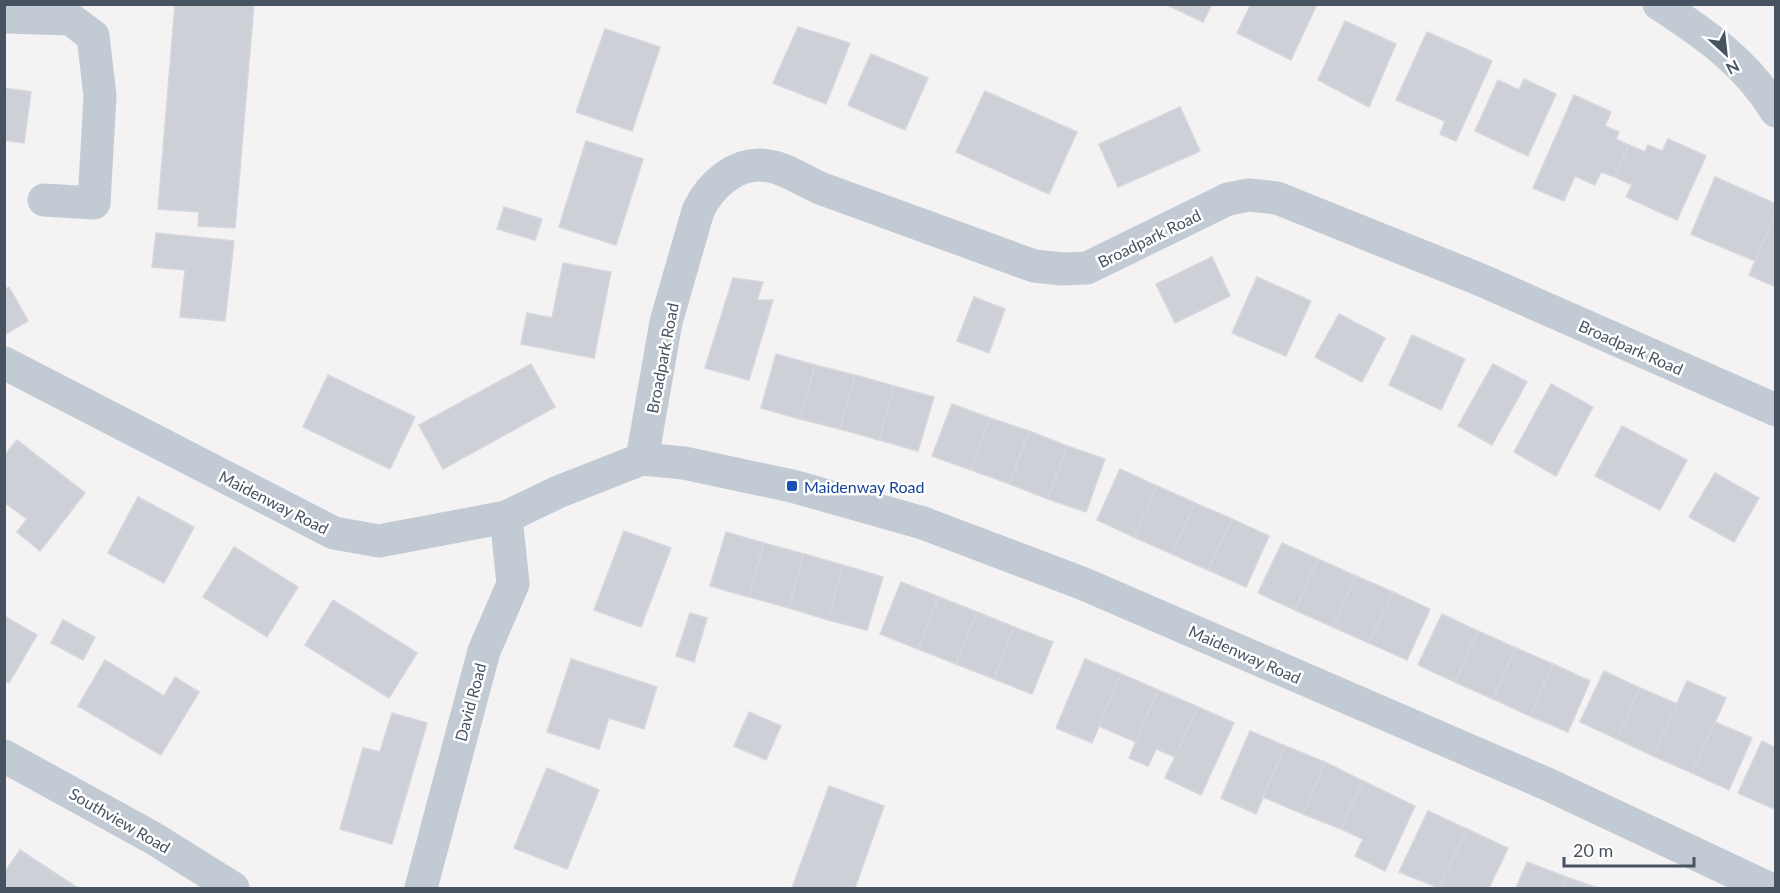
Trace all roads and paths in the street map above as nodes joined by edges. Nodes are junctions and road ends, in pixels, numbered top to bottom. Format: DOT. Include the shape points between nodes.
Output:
graph roads {
  1 [pos="1659,4"];
  2 [pos="4,17"];
  3 [pos="1776,111"];
  4 [pos="44,200"];
  5 [pos="4,363"];
  6 [pos="1776,410"];
  7 [pos="642,459"];
  8 [pos="506,517"];
  9 [pos="4,756"];
  10 [pos="233,888"];
  11 [pos="421,888"];
  12 [pos="1768,888"];
  1 -- 3 [label="street" via="1704,33 1740,63"];
  2 -- 4 [label="street" via="70,19 93,36 100,96 94,203"];
  5 -- 8 [label="street, Maidenway Road" via="334,533 379,541"];
  6 -- 7 [label="street, Broadpark Road" via="1481,280 1277,198 1250,195 1228,199 1087,268 1062,269 1034,266 822,189 769,165 744,168 722,178 705,194 666,321"];
  7 -- 8 [label="street, Maidenway Road"];
  7 -- 12 [label="street, Maidenway Road" via="684,463 792,486 923,523 1063,575 1536,779"];
  8 -- 11 [label="street, David Road" via="513,584 484,651"];
  9 -- 10 [label="street, Southview Road" via="153,838"];
}
